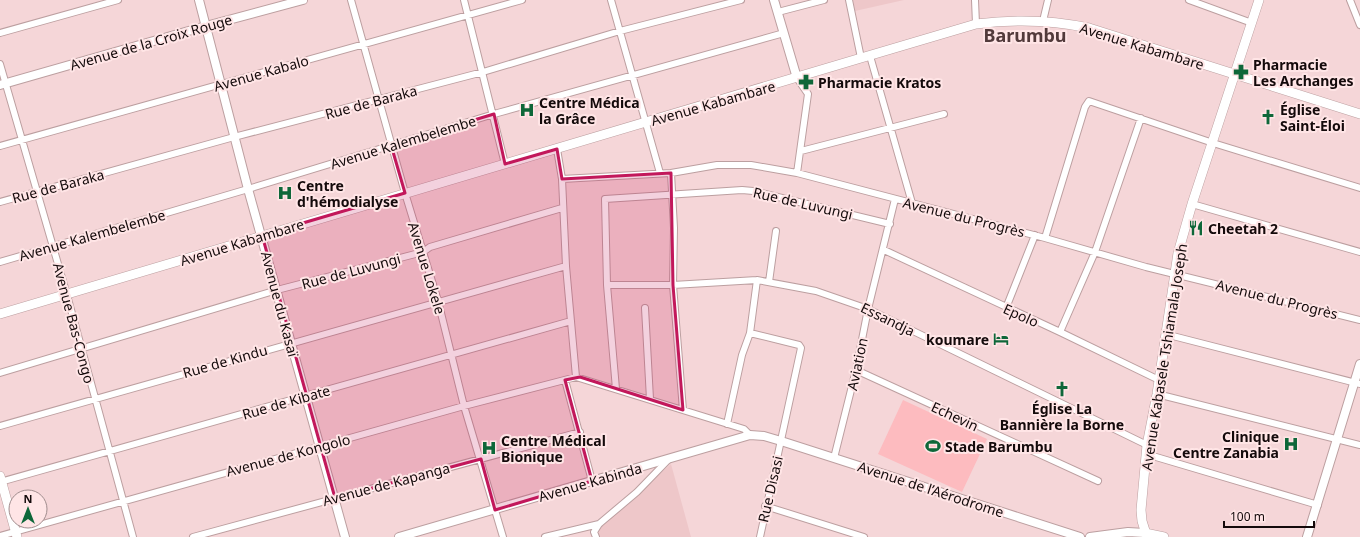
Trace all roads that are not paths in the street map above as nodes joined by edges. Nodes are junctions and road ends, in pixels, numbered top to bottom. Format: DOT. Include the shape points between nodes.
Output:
graph roads {
  1 [pos="118,0"];
  2 [pos="199,0"];
  3 [pos="303,0"];
  4 [pos="351,0"];
  5 [pos="464,0"];
  6 [pos="522,0"];
  7 [pos="611,0"];
  8 [pos="741,0"];
  9 [pos="774,0"];
  10 [pos="824,0"];
  11 [pos="848,0"];
  12 [pos="975,0"];
  13 [pos="1048,0"];
  14 [pos="1189,0"];
  15 [pos="1259,0"];
  16 [pos="1350,0"];
  17 [pos="778,12"];
  18 [pos="468,14"];
  19 [pos="1043,21"];
  20 [pos="1252,23"];
  21 [pos="976,24"];
  22 [pos="1360,25"];
  23 [pos="206,26"];
  24 [pos="620,31"];
  25 [pos="0,33"];
  26 [pos="784,33"];
  27 [pos="364,44"];
  28 [pos="865,57"];
  29 [pos="0,64"];
  30 [pos="483,72"];
  31 [pos="632,74"];
  32 [pos="1235,75"];
  33 [pos="796,78"];
  34 [pos="3,84"];
  35 [pos="221,84"];
  36 [pos="378,100"];
  37 [pos="494,114"];
  38 [pos="944,114"];
  39 [pos="1360,114"];
  40 [pos="1141,118"];
  41 [pos="645,123"];
  42 [pos="890,129"];
  43 [pos="234,137"];
  44 [pos="23,140"];
  45 [pos="1213,142"];
  46 [pos="391,145"];
  47 [pos="0,146"];
  48 [pos="557,149"];
  49 [pos="801,151"];
  50 [pos="505,164"];
  51 [pos="660,173"];
  52 [pos="671,173"];
  53 [pos="797,173"];
  54 [pos="562,179"];
  55 [pos="1360,188"];
  56 [pos="248,189"];
  57 [pos="38,192"];
  58 [pos="404,193"];
  59 [pos="672,194"];
  60 [pos="895,199"];
  61 [pos="0,202"];
  62 [pos="912,203"];
  63 [pos="1192,204"];
  64 [pos="562,208"];
  65 [pos="890,224"];
  66 [pos="776,231"];
  67 [pos="262,235"];
  68 [pos="1035,235"];
  69 [pos="1045,238"];
  70 [pos="53,247"];
  71 [pos="884,250"];
  72 [pos="423,252"];
  73 [pos="1095,252"];
  74 [pos="1360,252"];
  75 [pos="0,262"];
  76 [pos="566,266"];
  77 [pos="1174,274"];
  78 [pos="757,280"];
  79 [pos="769,282"];
  80 [pos="607,285"];
  81 [pos="673,285"];
  82 [pos="277,290"];
  83 [pos="67,295"];
  84 [pos="438,301"];
  85 [pos="645,308"];
  86 [pos="1006,308"];
  87 [pos="868,309"];
  88 [pos="0,314"];
  89 [pos="1360,320"];
  90 [pos="571,321"];
  91 [pos="1060,332"];
  92 [pos="750,333"];
  93 [pos="1166,334"];
  94 [pos="290,342"];
  95 [pos="81,348"];
  96 [pos="451,355"];
  97 [pos="1360,364"];
  98 [pos="856,370"];
  99 [pos="0,373"];
  100 [pos="576,377"];
  101 [pos="565,380"];
  102 [pos="1159,380"];
  103 [pos="1357,383"];
  104 [pos="616,389"];
  105 [pos="1157,394"];
  106 [pos="306,396"];
  107 [pos="95,398"];
  108 [pos="650,399"];
  109 [pos="464,406"];
  110 [pos="683,410"];
  111 [pos="727,424"];
  112 [pos="0,426"];
  113 [pos="580,432"];
  114 [pos="750,435"];
  115 [pos="1338,439"];
  116 [pos="781,441"];
  117 [pos="1360,445"];
  118 [pos="321,446"];
  119 [pos="1147,449"];
  120 [pos="109,451"];
  121 [pos="834,458"];
  122 [pos="480,459"];
  123 [pos="668,459"];
  124 [pos="0,480"];
  125 [pos="592,481"];
  126 [pos="1098,481"];
  127 [pos="335,498"];
  128 [pos="123,501"];
  129 [pos="1318,505"];
  130 [pos="765,506"];
  131 [pos="495,510"];
  132 [pos="599,524"];
  133 [pos="17,534"];
  134 [pos="1146,535"];
  135 [pos="0,536"];
  136 [pos="133,537"];
  137 [pos="193,537"];
  138 [pos="345,537"];
  139 [pos="399,537"];
  140 [pos="503,537"];
  141 [pos="544,537"];
  142 [pos="596,537"];
  143 [pos="760,537"];
  144 [pos="864,537"];
  145 [pos="1080,537"];
  146 [pos="1090,537"];
  147 [pos="1164,537"];
  148 [pos="1307,537"];
  1 -- 25 [label="street"];
  2 -- 23 [label="street, Avenue du Kasaï"];
  3 -- 23 [label="street, Avenue de la Croix Rouge"];
  4 -- 27 [label="street, Avenue Lokele"];
  5 -- 18 [label="street"];
  6 -- 18 [label="street, Avenue Kabalo"];
  7 -- 24 [label="street"];
  8 -- 24 [label="street, Rue de Baraka"];
  9 -- 17 [label="street"];
  10 -- 17 [label="street"];
  11 -- 28 [label="street"];
  12 -- 21 [label="street"];
  13 -- 19 [label="street"];
  14 -- 20 [label="street"];
  15 -- 20 [label="main road, Avenue Kabasele Tshiamala Joseph"];
  16 -- 22 [label="street"];
  17 -- 26 [label="street"];
  18 -- 27 [label="street, Avenue Kabalo"];
  18 -- 30 [label="street"];
  19 -- 21 [label="main road, Avenue Kabambare"];
  19 -- 32 [label="main road, Avenue Kabambare" via="1089,28"];
  20 -- 32 [label="main road, Avenue Kabasele Tshiamala Joseph"];
  21 -- 28 [label="main road, Avenue Kabambare"];
  23 -- 34 [label="street, Avenue de la Croix Rouge"];
  23 -- 35 [label="street, Avenue du Kasaï"];
  24 -- 30 [label="street, Rue de Baraka"];
  24 -- 31 [label="street"];
  26 -- 31 [label="street, Avenue Kalembelembe"];
  26 -- 33 [label="street"];
  27 -- 35 [label="street, Avenue Kabalo"];
  27 -- 36 [label="street, Avenue Lokele"];
  28 -- 33 [label="main road, Avenue Kabambare"];
  28 -- 42 [label="street"];
  29 -- 34 [label="street, Avenue Bas-Congo"];
  30 -- 36 [label="street, Rue de Baraka"];
  30 -- 37 [label="street"];
  31 -- 37 [label="street, Avenue Kalembelembe"];
  31 -- 41 [label="street"];
  32 -- 39 [label="main road, Avenue Kabambare"];
  32 -- 45 [label="main road, Avenue Kabasele Tshiamala Joseph"];
  33 -- 41 [label="main road, Avenue Kabambare"];
  33 -- 49 [label="street" via="808,94"];
  34 -- 44 [label="street, Avenue Bas-Congo"];
  35 -- 43 [label="street, Avenue du Kasaï"];
  35 -- 44 [label="street, Avenue Kabalo"];
  36 -- 43 [label="street, Rue de Baraka"];
  36 -- 46 [label="street, Avenue Lokele"];
  37 -- 46 [label="street, Avenue Kalembelembe"];
  37 -- 50 [label="street"];
  38 -- 42 [label="street"];
  40 -- 45 [label="street"];
  40 -- 69 [label="street" via="1093,101 1086,103"];
  40 -- 73 [label="street"];
  41 -- 48 [label="main road, Avenue Kabambare"];
  41 -- 51 [label="street"];
  42 -- 49 [label="street"];
  42 -- 62 [label="street"];
  43 -- 56 [label="street, Avenue du Kasaï"];
  43 -- 57 [label="street, Rue de Baraka"];
  44 -- 47 [label="street, Avenue Kabalo"];
  44 -- 57 [label="street, Avenue Bas-Congo"];
  45 -- 55 [label="street"];
  45 -- 63 [label="main road, Avenue Kabasele Tshiamala Joseph"];
  46 -- 56 [label="street, Avenue Kalembelembe"];
  46 -- 58 [label="street, Avenue Lokele"];
  48 -- 50 [label="main road, Avenue Kabambare"];
  48 -- 54 [label="street"];
  49 -- 53 [label="street"];
  50 -- 58 [label="main road, Avenue Kabambare"];
  51 -- 52 [label="street, Avenue du Progrès"];
  51 -- 54 [label="street, Avenue du Progrès"];
  52 -- 53 [label="street, Avenue du Progrès" via="717,164 750,165"];
  52 -- 59 [label="street"];
  53 -- 60 [label="street, Avenue du Progrès"];
  54 -- 64 [label="street"];
  56 -- 67 [label="street, Avenue du Kasaï"];
  56 -- 70 [label="street, Avenue Kalembelembe"];
  57 -- 61 [label="street, Rue de Baraka"];
  57 -- 70 [label="street, Avenue Bas-Congo"];
  58 -- 67 [label="main road, Avenue Kabambare"];
  58 -- 72 [label="street, Avenue Lokele"];
  59 -- 65 [label="street, Rue de Luvungi" via="753,191"];
  59 -- 80 [label="street, Rue de Luvungi" via="607,198 604,201"];
  59 -- 81 [label="street"];
  60 -- 62 [label="street, Avenue du Progrès"];
  60 -- 65 [label="street, Aviation"];
  62 -- 68 [label="street, Avenue du Progrès"];
  63 -- 74 [label="street"];
  63 -- 77 [label="main road, Avenue Kabasele Tshiamala Joseph"];
  64 -- 72 [label="street, Rue de Luvungi" via="430,247"];
  64 -- 76 [label="street"];
  65 -- 71 [label="street, Aviation"];
  66 -- 79 [label="street"];
  67 -- 82 [label="street, Avenue du Kasaï"];
  67 -- 83 [label="main road, Avenue Kabambare"];
  68 -- 69 [label="street, Avenue du Progrès"];
  68 -- 86 [label="street"];
  69 -- 73 [label="street, Avenue du Progrès"];
  70 -- 75 [label="street, Avenue Kalembelembe"];
  70 -- 83 [label="street, Avenue Bas-Congo"];
  71 -- 86 [label="street, Epolo"];
  71 -- 87 [label="street, Aviation"];
  72 -- 82 [label="street, Rue de Luvungi"];
  72 -- 84 [label="street, Avenue Lokele"];
  73 -- 77 [label="street, Avenue du Progrès"];
  73 -- 91 [label="street"];
  76 -- 84 [label="street, Rue de Kindu"];
  76 -- 90 [label="street"];
  77 -- 89 [label="street, Avenue du Progrès"];
  77 -- 93 [label="main road, Avenue Kabasele Tshiamala Joseph"];
  78 -- 79 [label="street, Essandja"];
  78 -- 81 [label="street, Essandja"];
  78 -- 92 [label="street"];
  79 -- 87 [label="street, Essandja" via="816,291"];
  80 -- 81 [label="street, Essandja"];
  80 -- 104 [label="street"];
  81 -- 110 [label="street"];
  82 -- 94 [label="street, Avenue du Kasaï"];
  82 -- 95 [label="street, Rue de Luvungi"];
  83 -- 88 [label="main road, Avenue Kabambare"];
  83 -- 95 [label="street, Avenue Bas-Congo"];
  84 -- 94 [label="street, Rue de Kindu"];
  84 -- 96 [label="street, Avenue Lokele"];
  85 -- 108 [label="street"];
  86 -- 91 [label="street, Epolo"];
  87 -- 98 [label="street, Aviation"];
  87 -- 119 [label="street, Essandja"];
  90 -- 96 [label="street, Rue de Kibate"];
  90 -- 100 [label="street"];
  91 -- 102 [label="street, Epolo"];
  92 -- 111 [label="street" via="742,355"];
  92 -- 116 [label="street, Rue Disasi" via="799,345 802,348"];
  93 -- 102 [label="main road, Avenue Kabasele Tshiamala Joseph"];
  93 -- 103 [label="street"];
  94 -- 106 [label="street, Avenue du Kasaï"];
  94 -- 107 [label="street, Rue de Kindu"];
  95 -- 99 [label="street, Rue de Luvungi"];
  95 -- 107 [label="street, Avenue Bas-Congo"];
  96 -- 106 [label="street, Rue de Kibate"];
  96 -- 109 [label="street, Avenue Lokele"];
  97 -- 103 [label="street"];
  98 -- 121 [label="street, Aviation"];
  98 -- 126 [label="street, Echevin"];
  100 -- 101 [label="street, Avenue de Kongolo"];
  100 -- 104 [label="street"];
  101 -- 109 [label="street, Avenue de Kongolo"];
  101 -- 113 [label="street"];
  102 -- 105 [label="main road, Avenue Kabasele Tshiamala Joseph"];
  103 -- 115 [label="street"];
  104 -- 108 [label="street"];
  105 -- 115 [label="street"];
  105 -- 119 [label="main road, Avenue Kabasele Tshiamala Joseph"];
  106 -- 118 [label="street, Avenue du Kasaï"];
  106 -- 120 [label="street, Rue de Kibate"];
  107 -- 112 [label="street, Rue de Kindu"];
  107 -- 120 [label="street, Avenue Bas-Congo"];
  108 -- 110 [label="street"];
  109 -- 118 [label="street, Avenue de Kongolo"];
  109 -- 122 [label="street, Avenue Lokele"];
  110 -- 111 [label="street"];
  111 -- 114 [label="street" via="744,429"];
  113 -- 122 [label="street, Avenue de Kapanga"];
  113 -- 125 [label="street"];
  114 -- 116 [label="street, Avenue Kabinda"];
  114 -- 123 [label="street, Avenue Kabinda"];
  115 -- 117 [label="street"];
  115 -- 129 [label="street"];
  116 -- 121 [label="street, Avenue de l’Aérodrome"];
  116 -- 130 [label="street, Rue Disasi"];
  118 -- 127 [label="street, Avenue du Kasaï"];
  118 -- 128 [label="street, Avenue de Kongolo"];
  119 -- 129 [label="street, Essandja"];
  119 -- 134 [label="main road, Avenue Kabasele Tshiamala Joseph" via="1141,510"];
  120 -- 124 [label="street, Rue de Kibate"];
  120 -- 128 [label="street, Avenue Bas-Congo"];
  121 -- 145 [label="street, Avenue de l’Aérodrome"];
  122 -- 127 [label="street, Avenue de Kapanga"];
  122 -- 131 [label="street, Avenue Lokele"];
  123 -- 125 [label="street, Avenue Kabinda"];
  123 -- 132 [label="street" via="638,492"];
  124 -- 133 [label="main road"];
  125 -- 131 [label="street, Avenue Kabinda"];
  127 -- 137 [label="street, Avenue de Kapanga"];
  127 -- 138 [label="street, Avenue du Kasaï"];
  128 -- 133 [label="street, Avenue de Kongolo"];
  128 -- 136 [label="street, Avenue Bas-Congo"];
  129 -- 148 [label="street"];
  130 -- 143 [label="street, Rue Disasi"];
  130 -- 144 [label="street"];
  131 -- 139 [label="street, Avenue Kabinda"];
  131 -- 140 [label="street, Avenue Lokele"];
  132 -- 141 [label="street"];
  132 -- 142 [label="street" via="594,532"];
  133 -- 135 [label="street, Avenue de Kongolo"];
  134 -- 146 [label="street" via="1128,532"];
  134 -- 147 [label="main road"];
}
